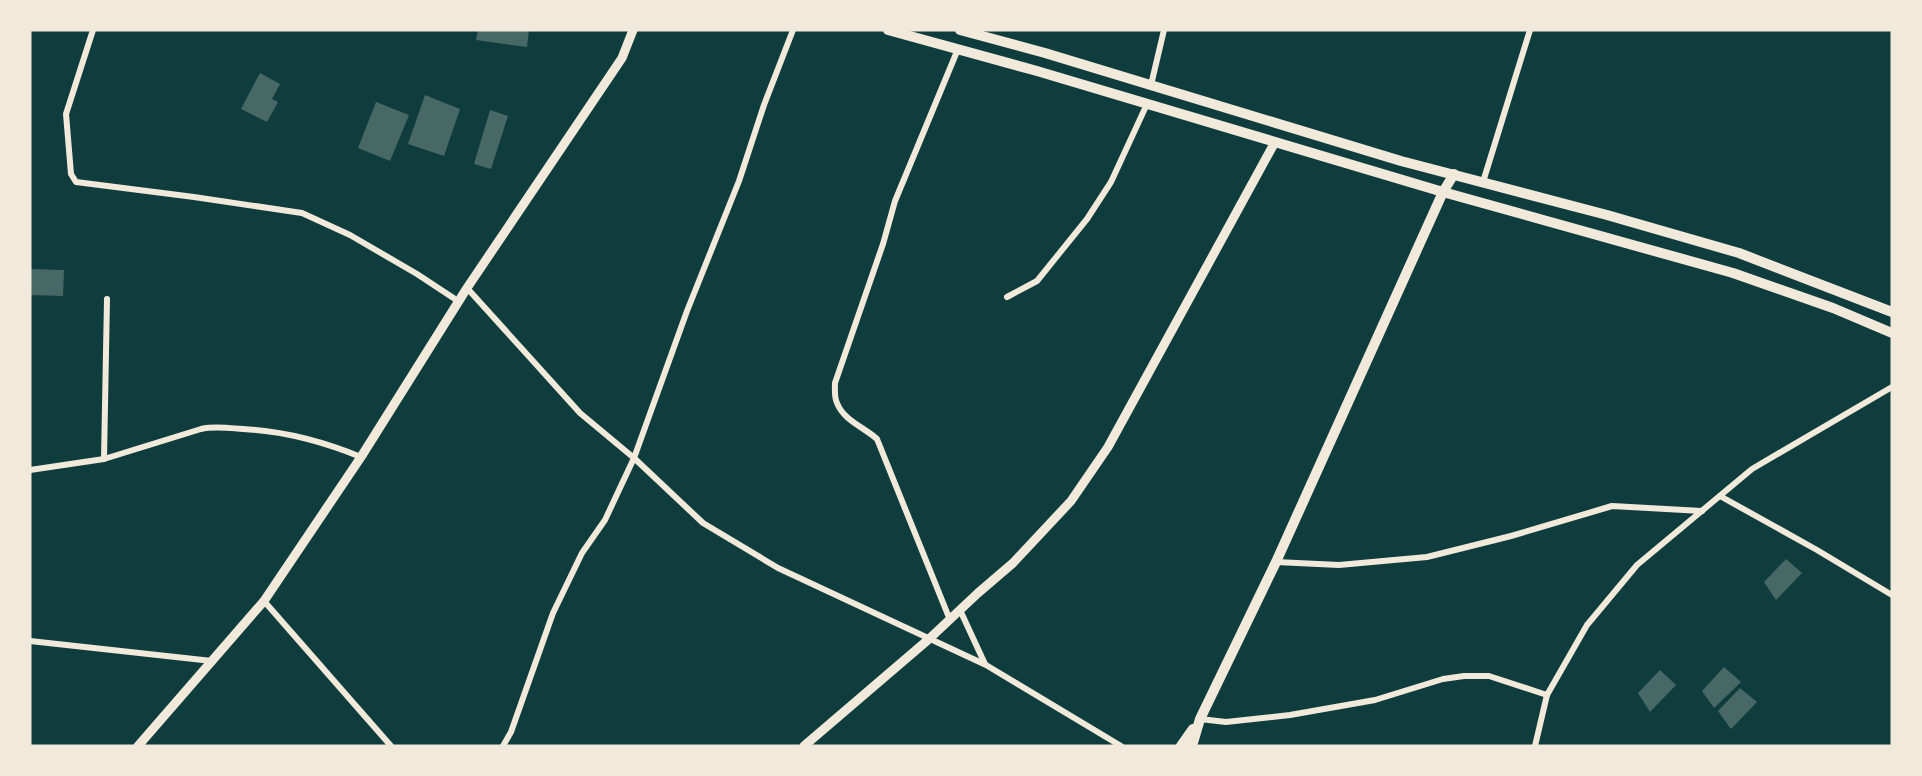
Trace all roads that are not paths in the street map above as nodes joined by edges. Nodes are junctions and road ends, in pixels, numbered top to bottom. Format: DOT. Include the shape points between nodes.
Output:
graph roads {
  1 [pos="93,30"];
  2 [pos="633,30"];
  3 [pos="793,30"];
  4 [pos="888,30"];
  5 [pos="960,30"];
  6 [pos="1164,30"];
  7 [pos="1530,30"];
  8 [pos="958,49"];
  9 [pos="1151,85"];
  10 [pos="1147,104"];
  11 [pos="1275,142"];
  12 [pos="1454,174"];
  13 [pos="1484,182"];
  14 [pos="1443,192"];
  15 [pos="467,288"];
  16 [pos="1007,297"];
  17 [pos="106,299"];
  18 [pos="459,301"];
  19 [pos="1892,312"];
  20 [pos="1892,333"];
  21 [pos="1892,387"];
  22 [pos="361,457"];
  23 [pos="634,458"];
  24 [pos="104,459"];
  25 [pos="30,470"];
  26 [pos="1720,496"];
  27 [pos="1702,511"];
  28 [pos="1276,562"];
  29 [pos="1892,595"];
  30 [pos="264,601"];
  31 [pos="960,610"];
  32 [pos="950,620"];
  33 [pos="929,639"];
  34 [pos="30,641"];
  35 [pos="212,661"];
  36 [pos="986,665"];
  37 [pos="1547,695"];
  38 [pos="1200,719"];
  39 [pos="138,746"];
  40 [pos="391,746"];
  41 [pos="504,746"];
  42 [pos="804,746"];
  43 [pos="1121,746"];
  44 [pos="1181,746"];
  45 [pos="1192,746"];
  46 [pos="1535,746"];
  1 -- 18 [label="street" via="66,114 71,174 76,183 302,213 350,235"];
  2 -- 15 [label="street" via="622,58"];
  3 -- 23 [label="street"];
  4 -- 8 [label="main road"];
  5 -- 9 [label="main road"];
  6 -- 9 [label="street"];
  7 -- 13 [label="street"];
  8 -- 10 [label="main road"];
  8 -- 32 [label="street" via="895,201 835,383 836,402 847,418 877,439"];
  9 -- 12 [label="main road"];
  10 -- 11 [label="main road"];
  10 -- 16 [label="street" via="1111,182 1087,219 1037,280"];
  11 -- 14 [label="main road"];
  11 -- 31 [label="street" via="1108,447 1071,501 1013,563"];
  12 -- 13 [label="main road"];
  12 -- 14 [label="main road"];
  13 -- 19 [label="main road" via="1739,253"];
  14 -- 20 [label="main road" via="1733,273"];
  14 -- 28 [label="main road"];
  15 -- 18 [label="street"];
  15 -- 23 [label="street" via="580,413"];
  17 -- 24 [label="street"];
  18 -- 22 [label="street"];
  21 -- 26 [label="street" via="1752,469"];
  22 -- 24 [label="street" via="319,441 270,430 213,427"];
  22 -- 30 [label="street"];
  23 -- 33 [label="street" via="703,523 778,568"];
  23 -- 41 [label="street" via="605,520 582,553 553,613"];
  24 -- 25 [label="street"];
  26 -- 27 [label="street"];
  26 -- 29 [label="street"];
  27 -- 28 [label="street" via="1612,506 1427,557 1339,565"];
  27 -- 37 [label="street" via="1637,565 1587,625"];
  28 -- 38 [label="main road"];
  30 -- 35 [label="street"];
  30 -- 40 [label="street"];
  31 -- 32 [label="street"];
  31 -- 36 [label="street"];
  32 -- 33 [label="street"];
  33 -- 36 [label="street"];
  33 -- 42 [label="street"];
  34 -- 35 [label="street"];
  35 -- 39 [label="street"];
  36 -- 43 [label="street"];
  37 -- 38 [label="street" via="1489,676 1464,676 1375,700 1301,713 1226,722"];
  37 -- 46 [label="street"];
  38 -- 44 [label="main road"];
  38 -- 45 [label="main road"];
}
